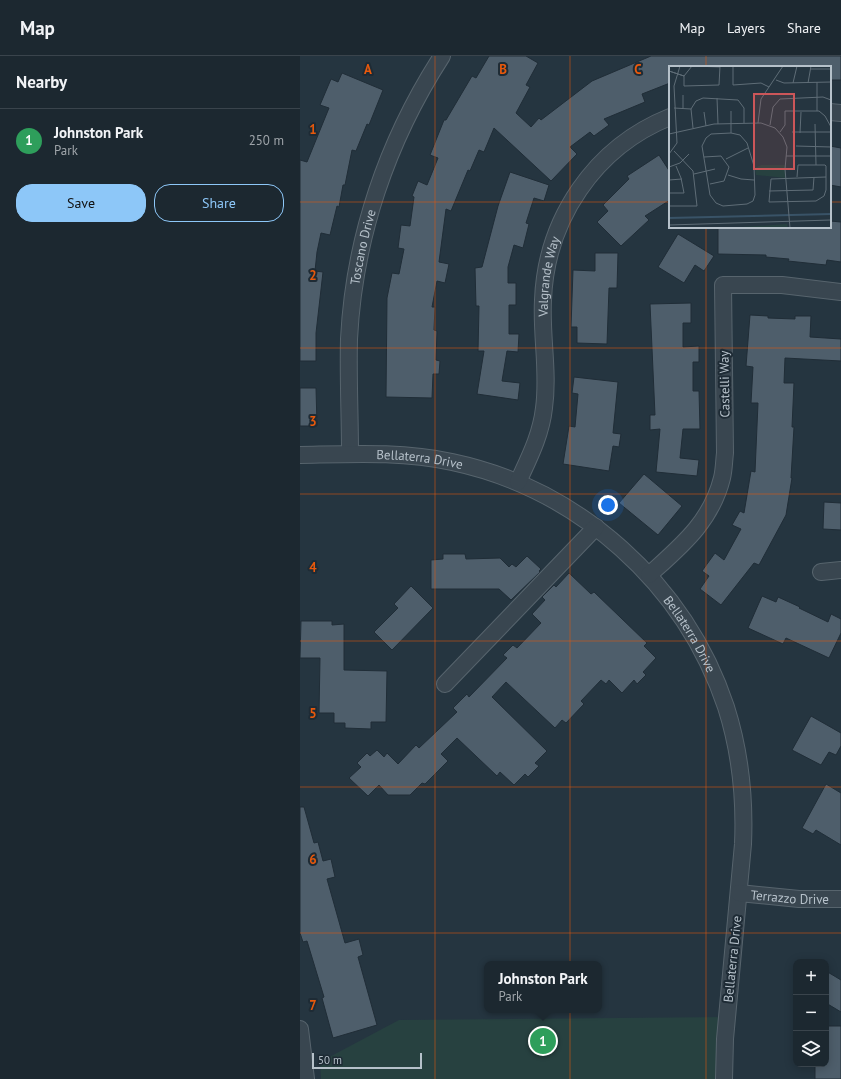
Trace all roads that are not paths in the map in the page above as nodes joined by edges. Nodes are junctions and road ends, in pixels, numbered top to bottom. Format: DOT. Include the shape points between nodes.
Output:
graph roads {
  1 [pos="442,56"];
  2 [pos="831,112"];
  3 [pos="841,113"];
  4 [pos="669,117"];
  5 [pos="841,292"];
  6 [pos="350,454"];
  7 [pos="300,455"];
  8 [pos="518,482"];
  9 [pos="596,527"];
  10 [pos="841,570"];
  11 [pos="821,572"];
  12 [pos="650,575"];
  13 [pos="445,684"];
  14 [pos="739,893"];
  15 [pos="841,898"];
  16 [pos="300,1029"];
  17 [pos="306,1079"];
  18 [pos="724,1079"];
  1 -- 6 [label="street, Toscano Drive" via="400,131 377,189 359,256 350,338"];
  2 -- 3 [label="street"];
  4 -- 8 [label="street, Valgrande Way" via="633,136 601,162 581,186 565,212 553,240 543,300 546,391 544,409 532,454"];
  5 -- 12 [label="street, Castelli Way" via="782,285 723,285 725,453 722,478 714,501 702,522 687,541"];
  6 -- 7 [label="street, Bellaterra Drive"];
  6 -- 8 [label="street, Bellaterra Drive" via="425,457 479,468"];
  8 -- 9 [label="street, Bellaterra Drive" via="566,506"];
  9 -- 12 [label="street, Bellaterra Drive"];
  9 -- 13 [label="street"];
  10 -- 11 [label="street"];
  12 -- 14 [label="street, Bellaterra Drive" via="676,608 698,643 726,707 740,768 744,816"];
  14 -- 15 [label="street, Terrazzo Drive" via="799,899"];
  14 -- 18 [label="street, Bellaterra Drive" via="725,1039"];
  16 -- 17 [label="street"];
}
